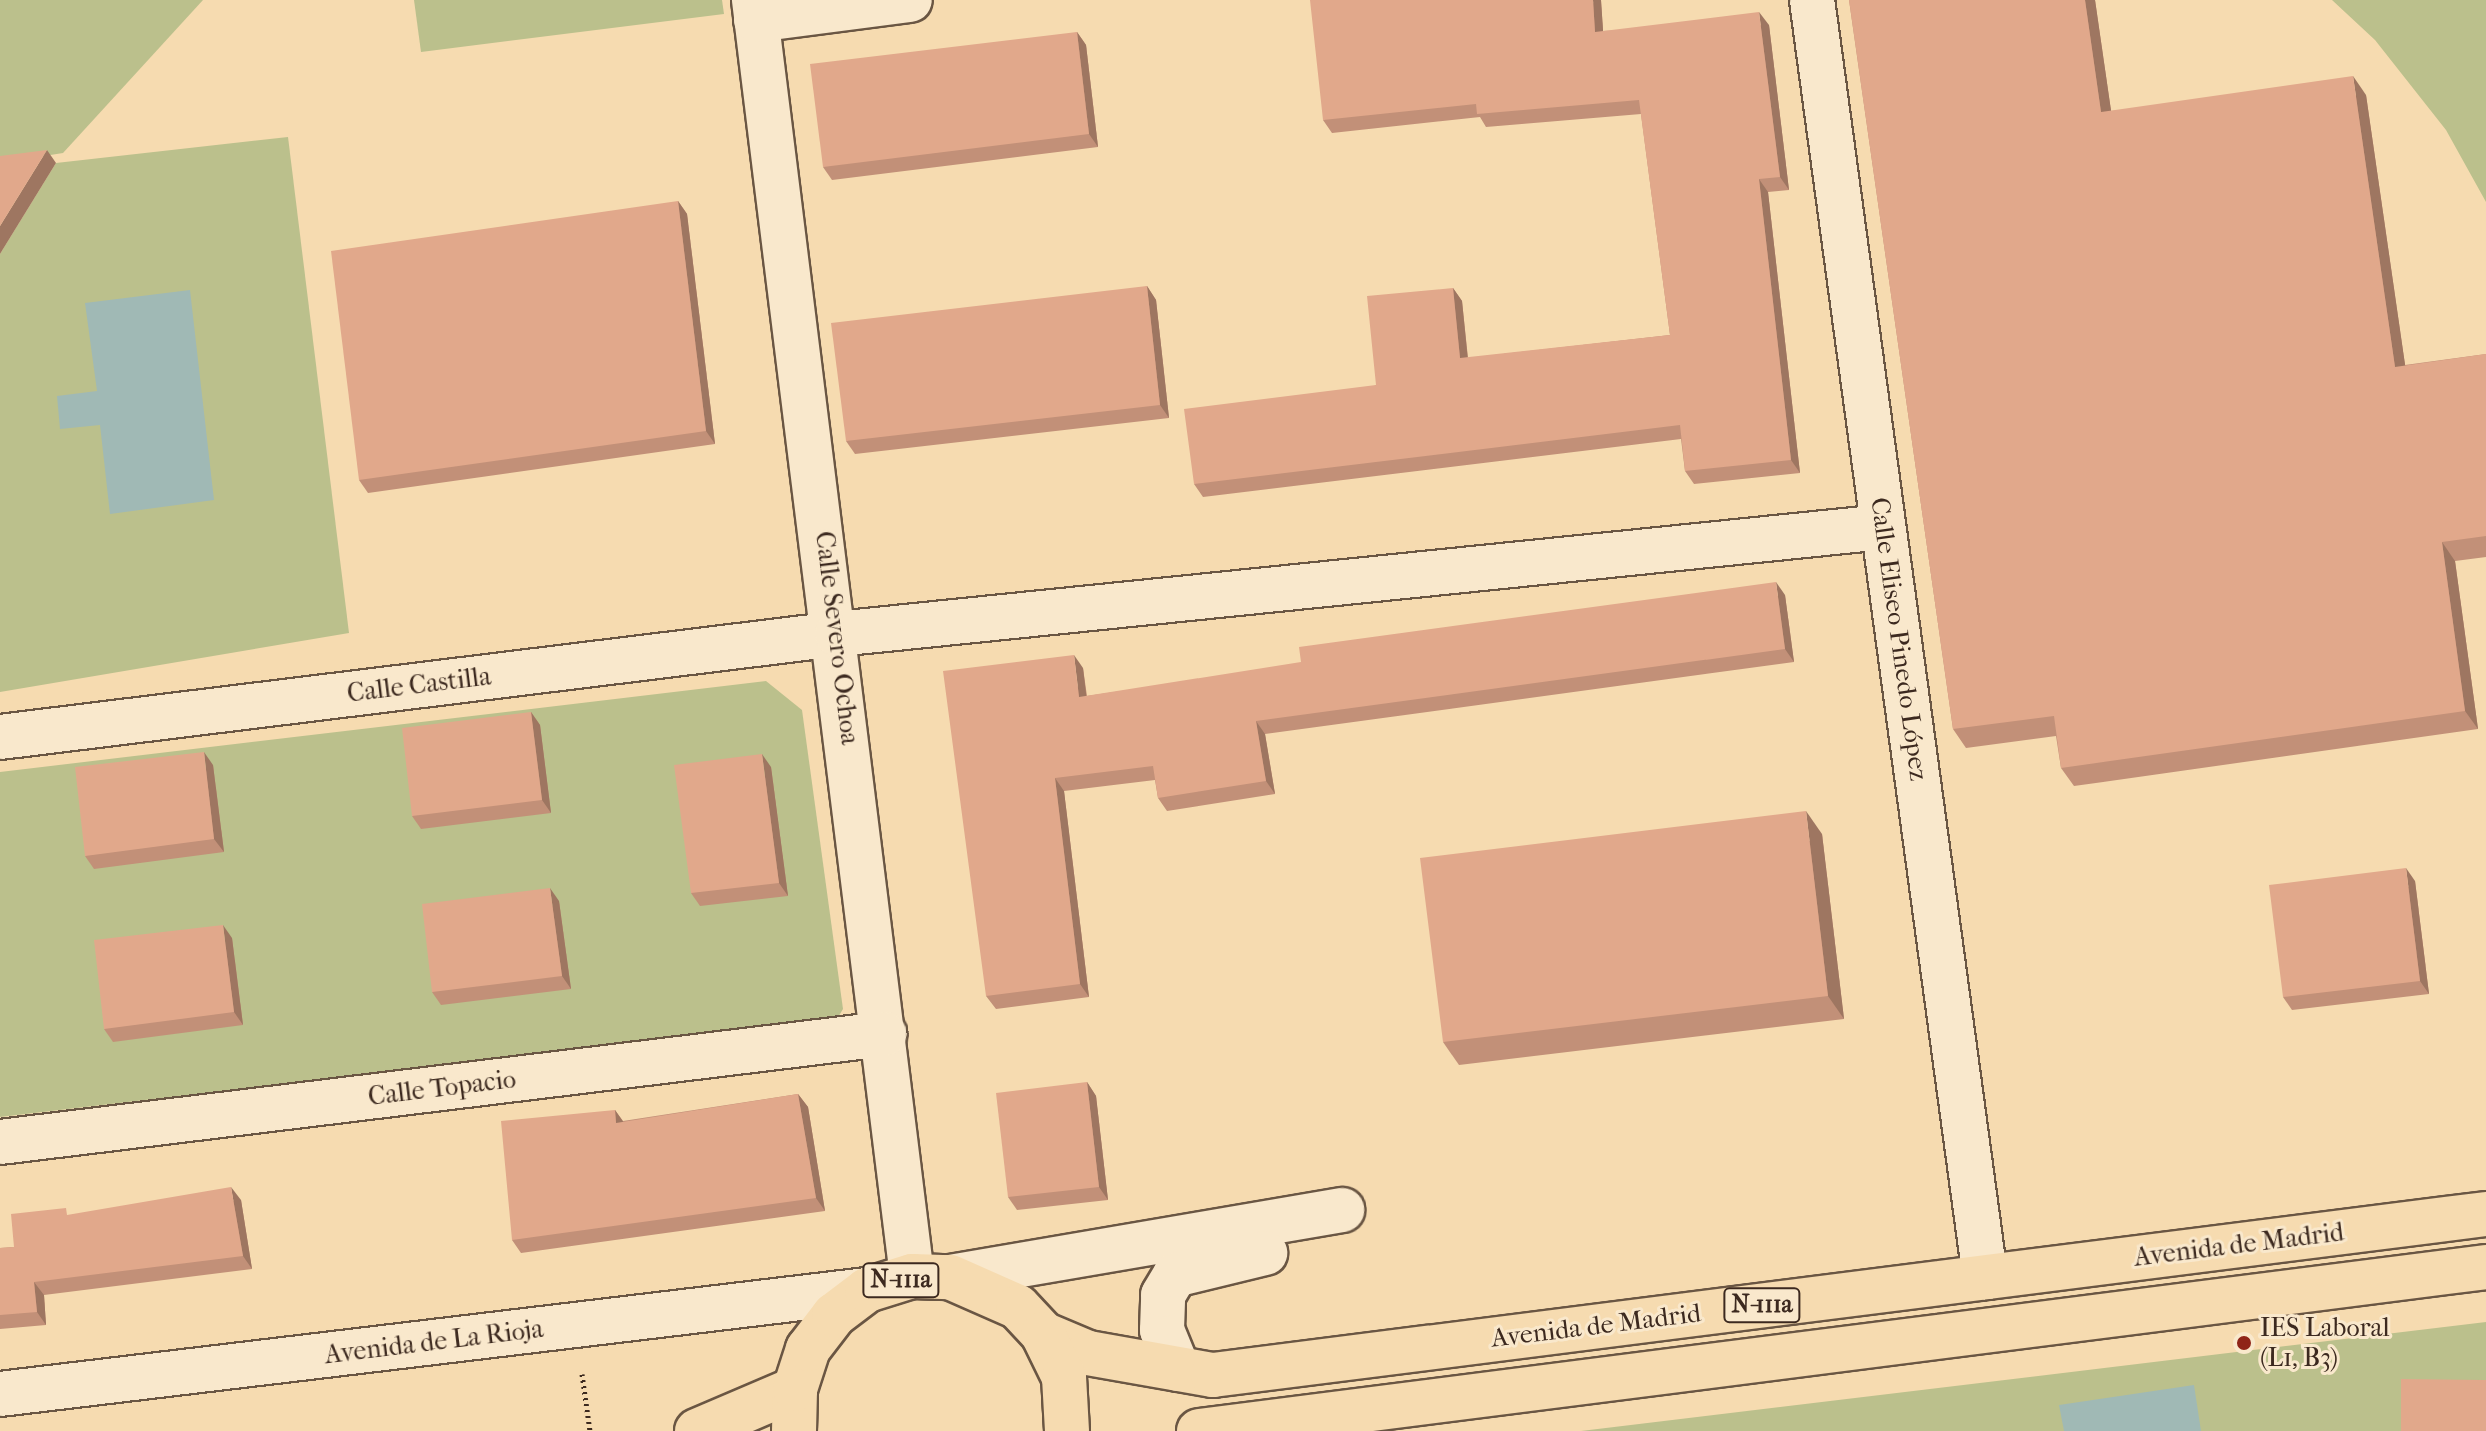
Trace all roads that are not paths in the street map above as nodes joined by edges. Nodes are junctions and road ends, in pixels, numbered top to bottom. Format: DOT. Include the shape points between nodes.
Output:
graph roads {
  1 [pos="910,0"];
  2 [pos="1812,0"];
  3 [pos="755,10"];
  4 [pos="1884,527"];
  5 [pos="837,634"];
  6 [pos="0,737"];
  7 [pos="884,1034"];
  8 [pos="0,1142"];
  9 [pos="2486,1214"];
  10 [pos="2486,1267"];
  11 [pos="931,1276"];
  12 [pos="1985,1277"];
  13 [pos="867,1290"];
  14 [pos="1043,1334"];
  15 [pos="1178,1369"];
  16 [pos="0,1394"];
  17 [pos="794,1410"];
  18 [pos="697,1431"];
  19 [pos="1067,1431"];
  20 [pos="1199,1431"];
  1 -- 3 [label="street"];
  2 -- 4 [label="street, Calle Eliseo Pinedo López"];
  3 -- 5 [label="street, Calle Severo Ochoa"];
  4 -- 5 [label="street, Calle Castilla"];
  4 -- 12 [label="street, Calle Eliseo Pinedo López"];
  5 -- 6 [label="street, Calle Castilla"];
  5 -- 7 [label="street, Calle Severo Ochoa"];
  7 -- 8 [label="street, Calle Topacio"];
  7 -- 11 [label="street, Calle Severo Ochoa"];
  9 -- 12 [label="main road, Avenida de Madrid / N-111a"];
  10 -- 20 [label="main road, Avenida de Madrid / N-111a"];
  11 -- 13 [label="main road, N-111a"];
  11 -- 14 [label="main road, N-111a" via="1018,1307"];
  11 -- 15 [label="street" via="1344,1223 1175,1275 1163,1295 1162,1330"];
  12 -- 15 [label="main road, Avenida de Madrid / N-111a" via="1213,1375"];
  13 -- 16 [label="street, Avenida de La Rioja"];
  13 -- 17 [label="main road, N-111a" via="834,1315 808,1349"];
  14 -- 15 [label="main road, Avenida de Madrid / N-111a" via="1088,1353"];
  14 -- 19 [label="main road, N-111a" via="1064,1377"];
  17 -- 18 [label="main road, N-111a"];
}
